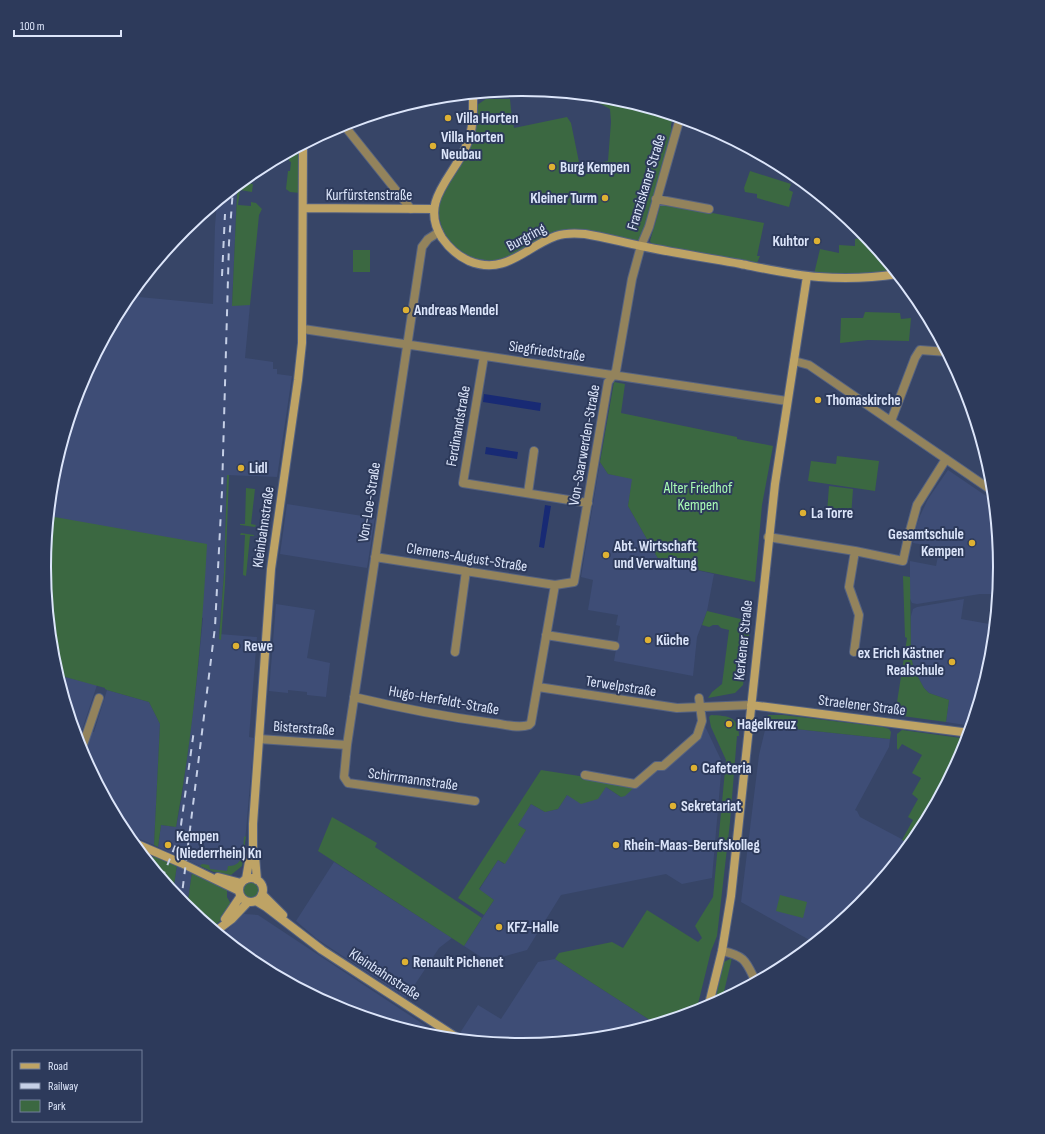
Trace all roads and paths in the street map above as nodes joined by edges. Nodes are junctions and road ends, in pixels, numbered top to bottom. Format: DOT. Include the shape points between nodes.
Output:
graph roads {
  1 [pos="473,99"];
  2 [pos="678,125"];
  3 [pos="347,129"];
  4 [pos="303,150"];
  5 [pos="656,199"];
  6 [pos="304,208"];
  7 [pos="411,209"];
  8 [pos="434,209"];
  9 [pos="709,209"];
  10 [pos="439,232"];
  11 [pos="641,246"];
  12 [pos="892,275"];
  13 [pos="807,276"];
  14 [pos="303,329"];
  15 [pos="408,344"];
  16 [pos="942,352"];
  17 [pos="484,356"];
  18 [pos="794,361"];
  19 [pos="613,375"];
  20 [pos="787,401"];
  21 [pos="891,421"];
  22 [pos="534,451"];
  23 [pos="946,459"];
  24 [pos="987,487"];
  25 [pos="528,493"];
  26 [pos="588,503"];
  27 [pos="768,538"];
  28 [pos="855,551"];
  29 [pos="375,557"];
  30 [pos="466,571"];
  31 [pos="555,585"];
  32 [pos="546,635"];
  33 [pos="615,646"];
  34 [pos="455,652"];
  35 [pos="854,652"];
  36 [pos="538,687"];
  37 [pos="354,697"];
  38 [pos="99,698"];
  39 [pos="700,698"];
  40 [pos="751,705"];
  41 [pos="700,708"];
  42 [pos="964,732"];
  43 [pos="259,739"];
  44 [pos="85,741"];
  45 [pos="347,745"];
  46 [pos="585,775"];
  47 [pos="348,783"];
  48 [pos="475,801"];
  49 [pos="143,847"];
  50 [pos="253,851"];
  51 [pos="257,880"];
  52 [pos="242,887"];
  53 [pos="262,894"];
  54 [pos="252,902"];
  55 [pos="219,927"];
  56 [pos="220,928"];
  57 [pos="296,931"];
  58 [pos="722,951"];
  59 [pos="754,977"];
  60 [pos="710,1000"];
  61 [pos="448,1032"];
  1 -- 8 [label="street, Burgring" via="469,139 441,187"];
  2 -- 5 [label="street, Franziskaner Straße"];
  3 -- 7 [label="street"];
  4 -- 6 [label="street, Kleinbahnstraße"];
  5 -- 9 [label="street"];
  5 -- 11 [label="street, Franziskaner Straße"];
  6 -- 7 [label="street, Kurfürstenstraße"];
  6 -- 14 [label="street, Kleinbahnstraße"];
  7 -- 8 [label="street, Kurfürstenstraße"];
  8 -- 10 [label="street, Burgring"];
  10 -- 11 [label="street, Burgring" via="458,255 483,265 507,262 557,236 570,234"];
  10 -- 15 [label="street, Von-Loe-Straße" via="428,239 422,247"];
  11 -- 13 [label="street, Burgring"];
  11 -- 19 [label="street, Von-Saarwerden-Straße"];
  12 -- 13 [label="street, Burgring" via="854,278"];
  13 -- 18 [label="street, Kerkener Straße"];
  14 -- 15 [label="street, Siegfriedstraße"];
  14 -- 43 [label="street, Kleinbahnstraße" via="271,569"];
  15 -- 17 [label="street, Siegfriedstraße"];
  15 -- 29 [label="street, Von-Loe-Straße"];
  16 -- 21 [label="street" via="920,350"];
  17 -- 19 [label="street, Siegfriedstraße"];
  17 -- 25 [label="street, Ferdinandstraße" via="463,483"];
  18 -- 20 [label="street, Kerkener Straße"];
  18 -- 21 [label="street" via="809,365"];
  19 -- 20 [label="street, Siegfriedstraße"];
  19 -- 26 [label="street, Von-Saarwerden-Straße" via="608,382"];
  20 -- 27 [label="street, Kerkener Straße"];
  21 -- 23 [label="street"];
  22 -- 25 [label="street"];
  23 -- 24 [label="street"];
  23 -- 28 [label="street" via="917,505 903,561"];
  25 -- 26 [label="street, Ferdinandstraße"];
  26 -- 31 [label="street, Von-Saarwerden-Straße" via="574,582"];
  27 -- 28 [label="street"];
  27 -- 40 [label="street, Kerkener Straße"];
  28 -- 35 [label="street" via="849,587 859,615"];
  29 -- 30 [label="street, Clemens-August-Straße"];
  29 -- 37 [label="street, Von-Loe-Straße"];
  30 -- 31 [label="street, Clemens-August-Straße"];
  30 -- 34 [label="street"];
  31 -- 32 [label="street"];
  32 -- 33 [label="street"];
  32 -- 36 [label="street"];
  36 -- 37 [label="street, Hugo-Herfeldt-Straße" via="532,720 529,725 520,727 462,719"];
  36 -- 41 [label="street, Terwelpstraße" via="662,707"];
  37 -- 45 [label="street, Von-Loe-Straße"];
  38 -- 44 [label="street"];
  39 -- 41 [label="street"];
  40 -- 41 [label="street, Terwelpstraße"];
  40 -- 42 [label="street, Straelener Straße"];
  40 -- 58 [label="street, Kerkener Straße" via="731,896"];
  41 -- 46 [label="street" via="702,721 696,736 663,766 656,766 635,784"];
  43 -- 45 [label="street, Bisterstraße"];
  43 -- 50 [label="street, Kleinbahnstraße"];
  45 -- 47 [label="street, Von-Loe-Straße" via="344,777"];
  47 -- 48 [label="street, Schirrmannstraße"];
  49 -- 52 [label="street, Kleinbahnstraße"];
  50 -- 51 [label="street, Kleinbahnstraße"];
  50 -- 52 [label="street, Kleinbahnstraße"];
  51 -- 52 [label="street" via="250,878"];
  51 -- 53 [label="street, Kleinbahnstraße" via="262,886"];
  52 -- 54 [label="street, Kleinbahnstraße"];
  52 -- 55 [label="street" via="228,916"];
  53 -- 54 [label="street"];
  53 -- 57 [label="street, Kleinbahnstraße"];
  54 -- 56 [label="street"];
  54 -- 57 [label="street, Kleinbahnstraße" via="266,907"];
  57 -- 61 [label="street, Kleinbahnstraße"];
  58 -- 59 [label="street" via="743,958"];
  58 -- 60 [label="street, Kerkener Straße"];
}
